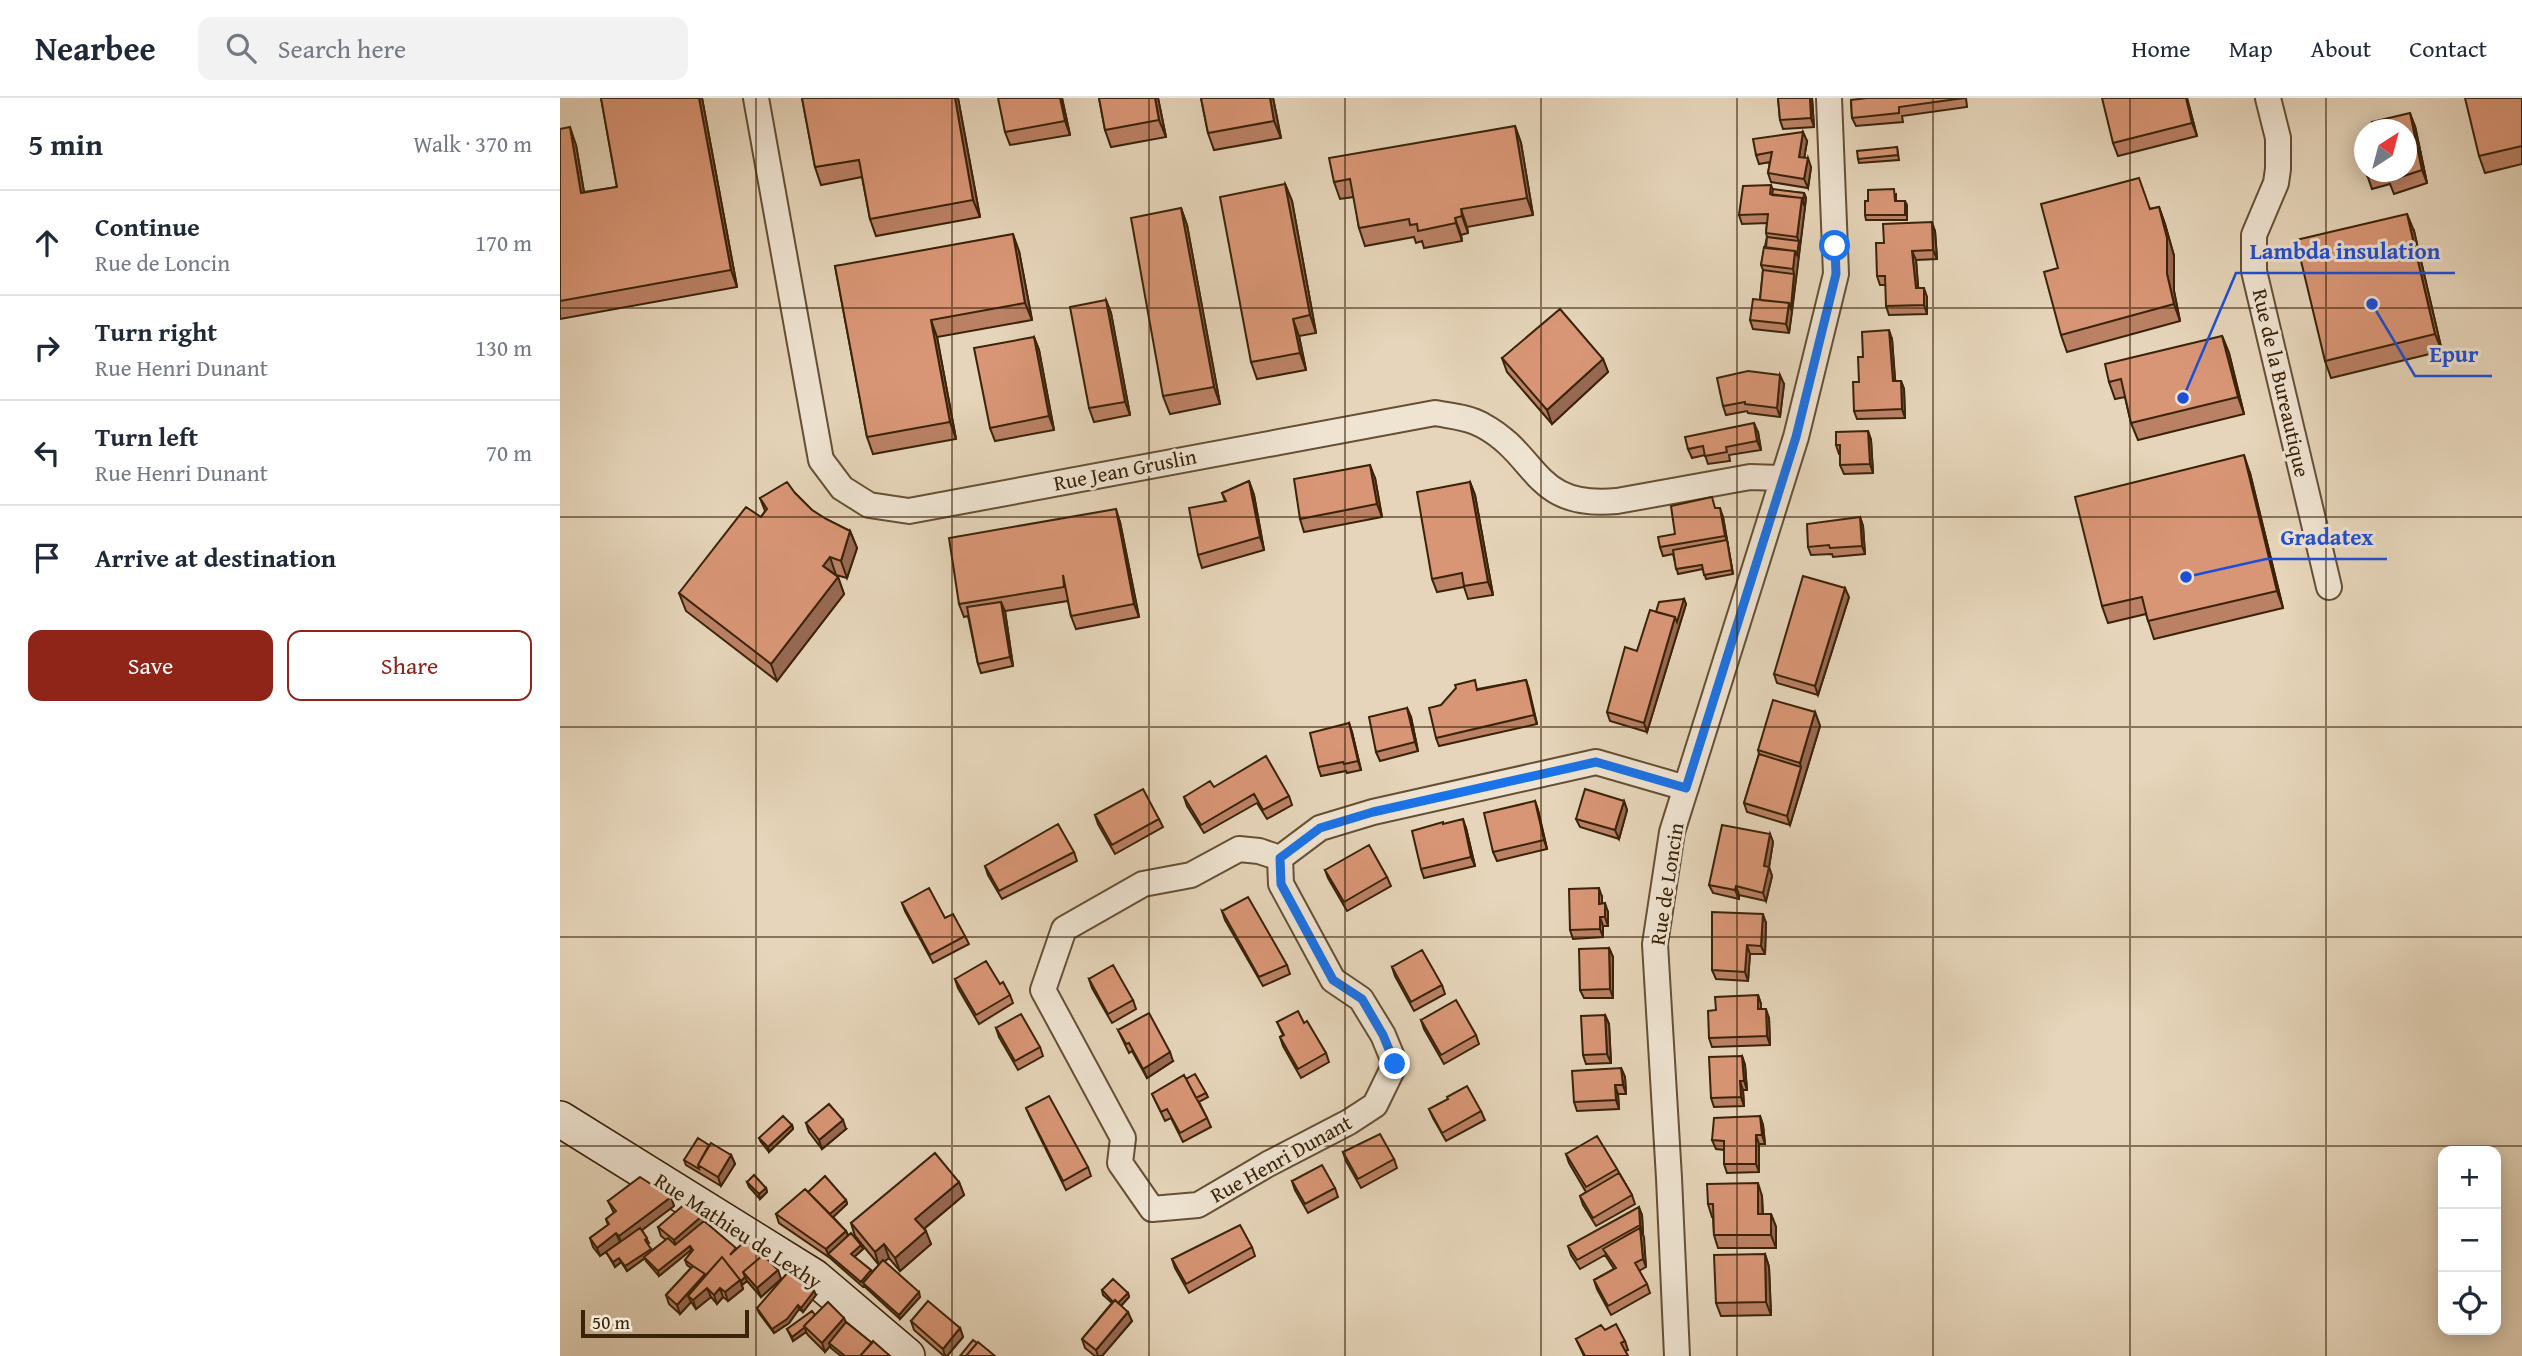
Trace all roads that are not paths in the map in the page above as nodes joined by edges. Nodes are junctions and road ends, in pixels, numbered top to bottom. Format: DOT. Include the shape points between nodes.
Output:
graph roads {
  1 [pos="756,98"];
  2 [pos="1829,98"];
  3 [pos="2268,98"];
  4 [pos="1782,478"];
  5 [pos="2329,587"];
  6 [pos="1686,788"];
  7 [pos="1280,858"];
  8 [pos="560,1119"];
  9 [pos="906,1356"];
  10 [pos="1676,1356"];
  1 -- 4 [label="street, Rue Jean Gruslin" via="821,460 842,488 869,505 909,511 1435,413 1482,424 1555,492 1573,499 1617,501 1750,477"];
  2 -- 4 [label="street, Rue de Loncin" via="1836,274"];
  3 -- 5 [label="street, Rue de la Bureautique" via="2278,138 2278,169 2254,235 2254,271"];
  4 -- 6 [label="street, Rue de Loncin"];
  6 -- 7 [label="street" via="1596,762 1320,828"];
  6 -- 10 [label="street, Rue de Loncin" via="1672,832 1655,944"];
  7 -- 7 [label="street, Rue Henri Dunant" via="1281,884 1333,980 1362,999 1395,1064 1375,1105 1349,1122 1198,1205 1152,1209 1120,1163 1123,1138 1043,990 1064,929 1143,884 1191,875 1239,849"];
  8 -- 9 [label="main road, Rue Mathieu de Lexhy" via="814,1277"];
}
